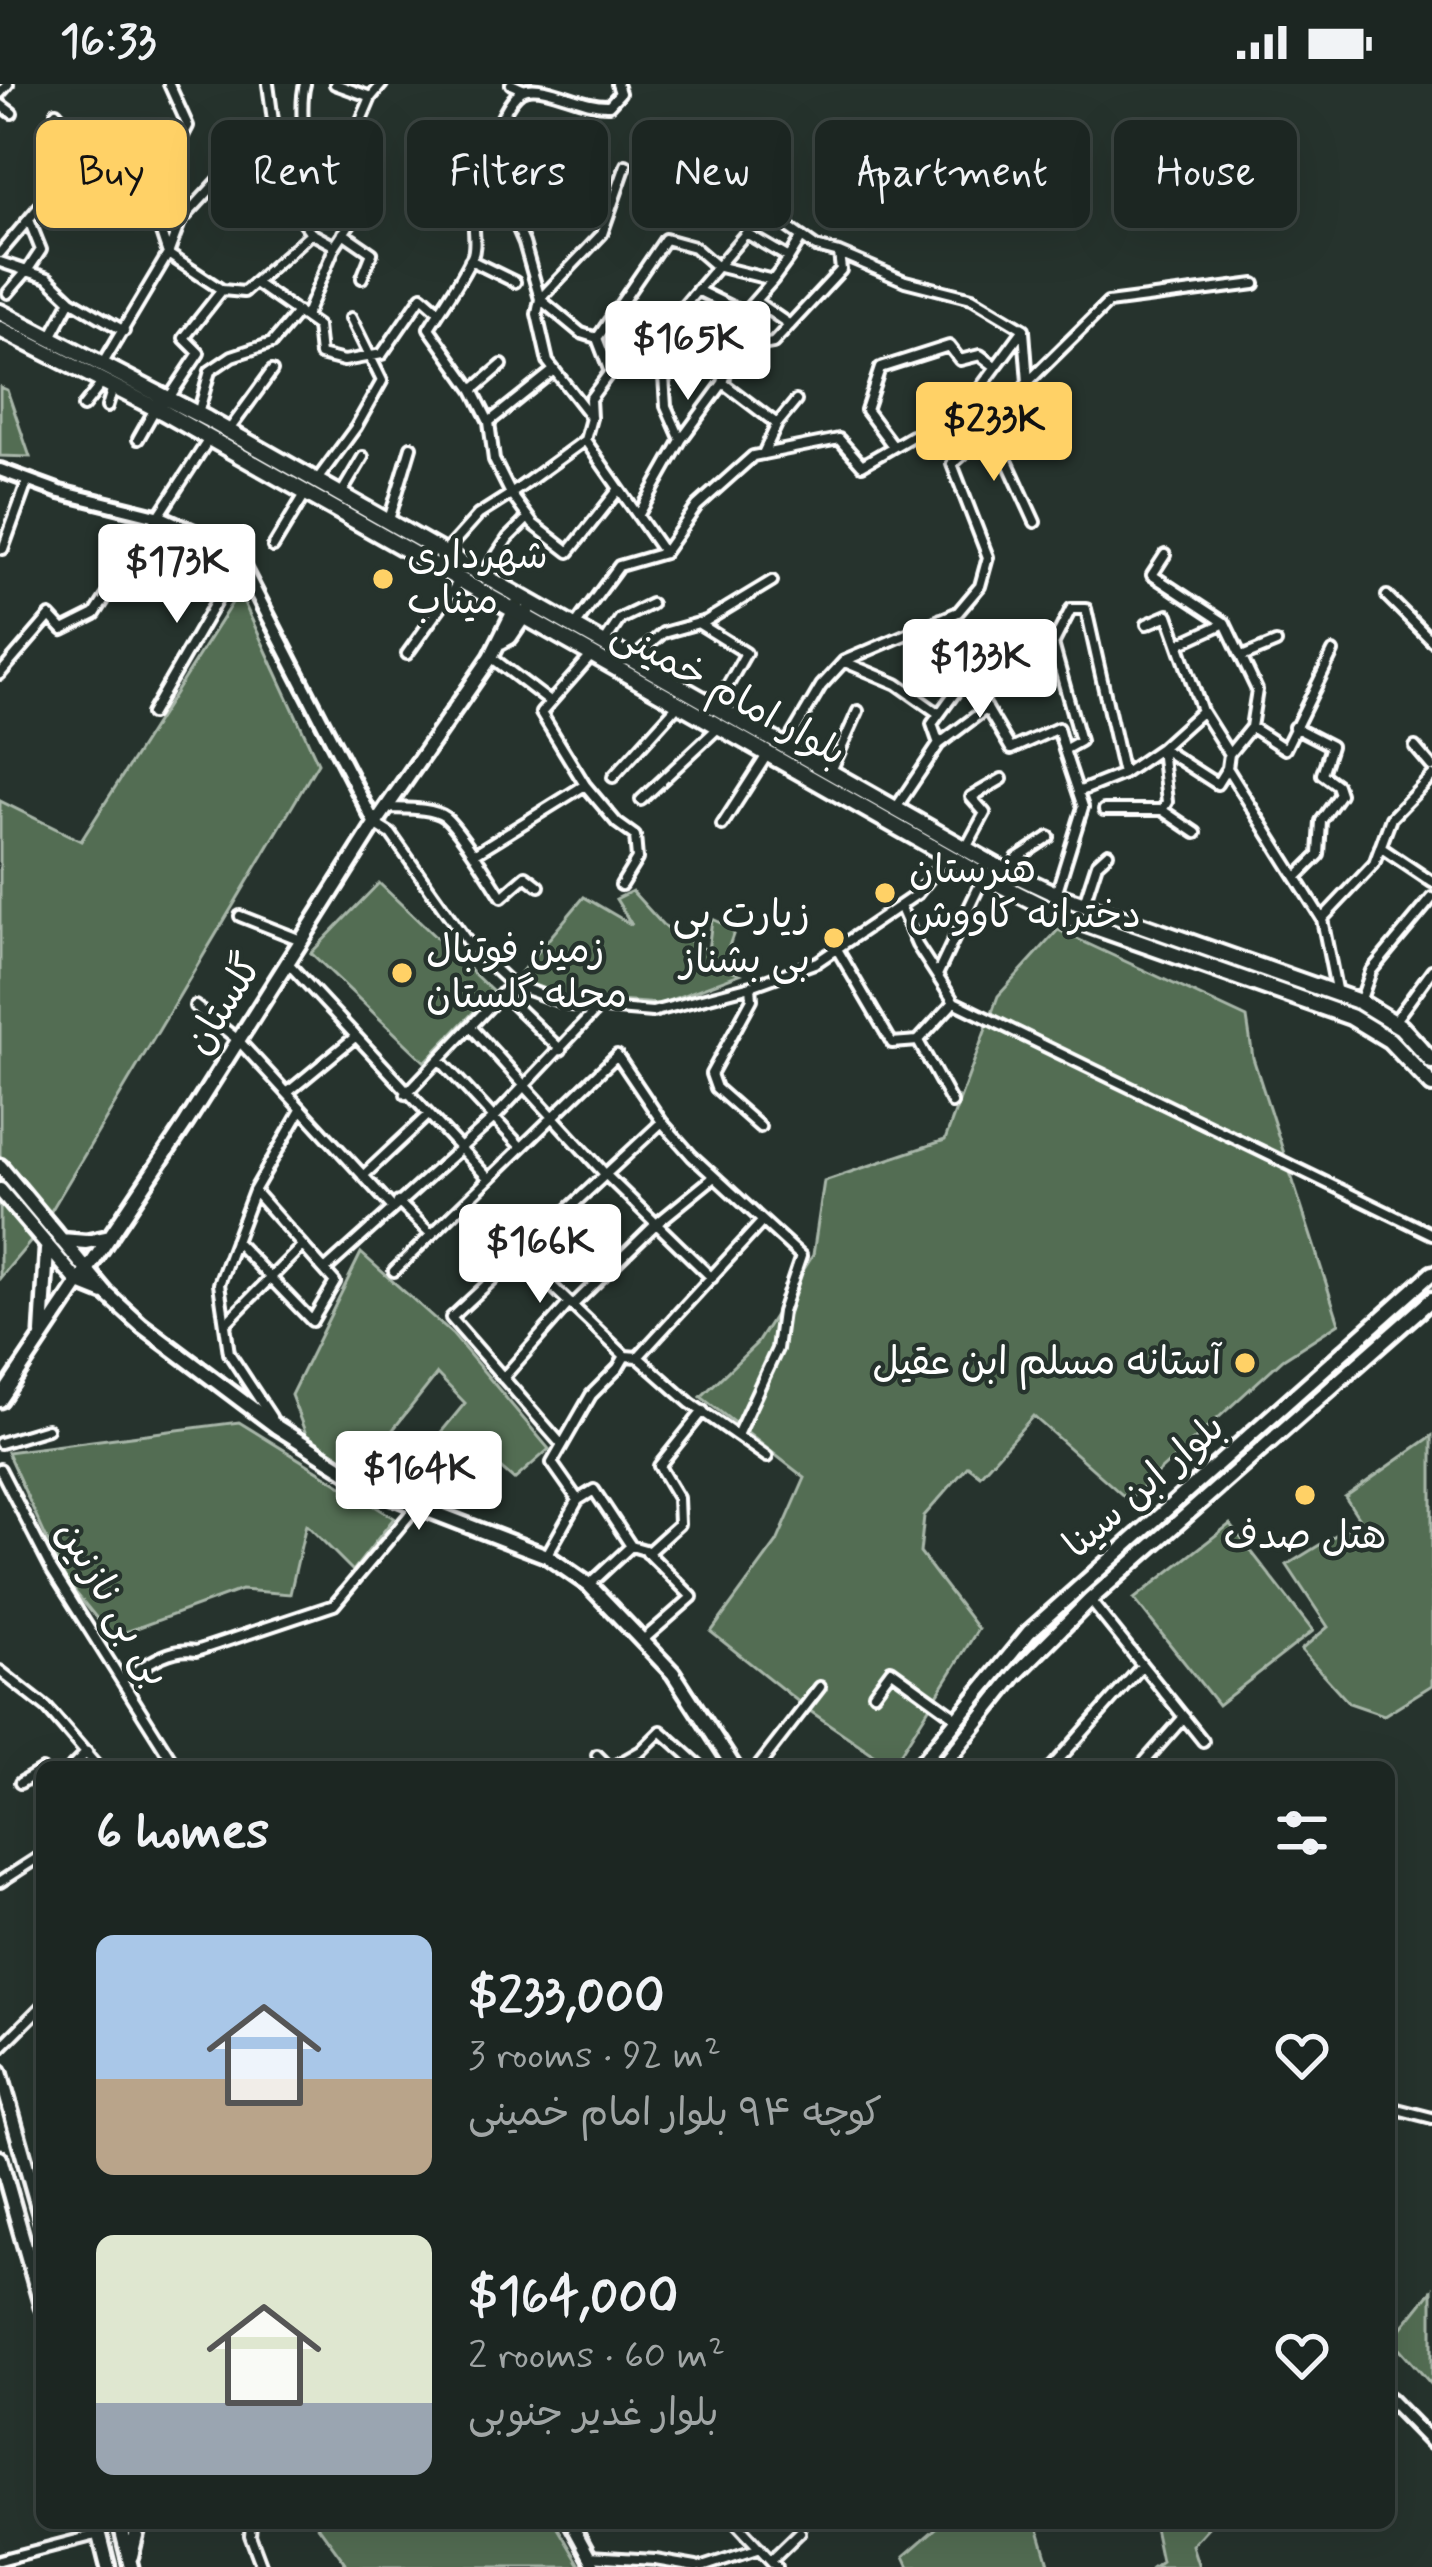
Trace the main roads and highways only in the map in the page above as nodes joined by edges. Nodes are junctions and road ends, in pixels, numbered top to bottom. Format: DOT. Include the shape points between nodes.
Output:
graph roads {
  1 [pos="0,311"];
  2 [pos="0,329"];
  3 [pos="43,349"];
  4 [pos="80,360"];
  5 [pos="162,403"];
  6 [pos="311,487"];
  7 [pos="523,607"];
  8 [pos="597,649"];
  9 [pos="778,754"];
  10 [pos="1174,935"];
  11 [pos="1169,952"];
  12 [pos="1426,1043"];
  13 [pos="1432,1061"];
  14 [pos="1432,1085"];
  15 [pos="0,1166"];
  16 [pos="0,1190"];
  17 [pos="110,1238"];
  18 [pos="61,1240"];
  19 [pos="47,1250"];
  20 [pos="89,1268"];
  21 [pos="1432,1273"];
  22 [pos="79,1283"];
  23 [pos="106,1293"];
  24 [pos="1432,1299"];
  25 [pos="41,1337"];
  26 [pos="0,1400"];
  27 [pos="957,1758"];
  28 [pos="730,1761"];
  29 [pos="923,1761"];
  30 [pos="0,2072"];
  31 [pos="0,2158"];
  32 [pos="36,2198"];
  33 [pos="16,2215"];
  34 [pos="36,2216"];
  35 [pos="36,2286"];
  36 [pos="98,2529"];
  37 [pos="122,2529"];
  38 [pos="138,2529"];
  39 [pos="131,2565"];
  40 [pos="108,2567"];
  1 -- 3 [label="main road, بلوار امام خمینی"];
  2 -- 3 [label="main road, بلوار امام خمینی"];
  3 -- 4 [label="main road, بلوار امام خمینی"];
  3 -- 4 [label="main road, بلوار امام خمینی" via="54,362"];
  4 -- 5 [label="main road, بلوار امام خمینی" via="109,383"];
  4 -- 5 [label="main road, بلوار امام خمینی" via="103,363"];
  5 -- 6 [label="main road, بلوار امام خمینی" via="210,438"];
  5 -- 6 [label="main road, بلوار امام خمینی" via="198,414"];
  6 -- 7 [label="main road, بلوار امام خمینی" via="459,580"];
  6 -- 7 [label="main road, بلوار امام خمینی" via="388,522"];
  7 -- 8 [label="main road, بلوار امام خمینی"];
  7 -- 8 [label="main road, بلوار امام خمینی" via="574,627"];
  7 -- 17 [label="main road, گلستان"];
  8 -- 9 [label="main road, بلوار امام خمینی" via="679,704"];
  8 -- 9 [label="main road, بلوار امام خمینی" via="632,659 715,707"];
  9 -- 10 [label="main road, بلوار امام خمینی" via="830,773 1056,895"];
  9 -- 11 [label="main road, بلوار امام خمینی" via="984,877 1058,914"];
  10 -- 11 [label="main road"];
  10 -- 12 [label="main road, بلوار امام خمینی" via="1360,1002"];
  11 -- 14 [label="main road, بلوار امام خمینی" via="1352,1017 1389,1040"];
  12 -- 13 [label="main road, بلوار امام خمینی"];
  15 -- 18 [label="main road"];
  16 -- 19 [label="main road"];
  17 -- 18 [label="main road"];
  17 -- 20 [label="main road, گلستان"];
  18 -- 20 [label="main road"];
  19 -- 22 [label="main road"];
  19 -- 25 [label="main road"];
  20 -- 22 [label="main road, گلستان"];
  20 -- 23 [label="main road"];
  21 -- 29 [label="main road, بلوار ابن سینا" via="1029,1632"];
  22 -- 23 [label="main road"];
  22 -- 25 [label="main road, گلستان"];
  23 -- 28 [label="main road" via="277,1426 378,1491 547,1556 590,1585 673,1673"];
  24 -- 27 [label="main road, بلوار ابن سینا" via="1090,1600 1016,1674"];
  25 -- 26 [label="main road, گلستان"];
  30 -- 32 [label="main road"];
  31 -- 33 [label="main road"];
  33 -- 34 [label="main road"];
  33 -- 35 [label="main road"];
  36 -- 40 [label="main road"];
  37 -- 39 [label="main road"];
  38 -- 39 [label="main road"];
}
